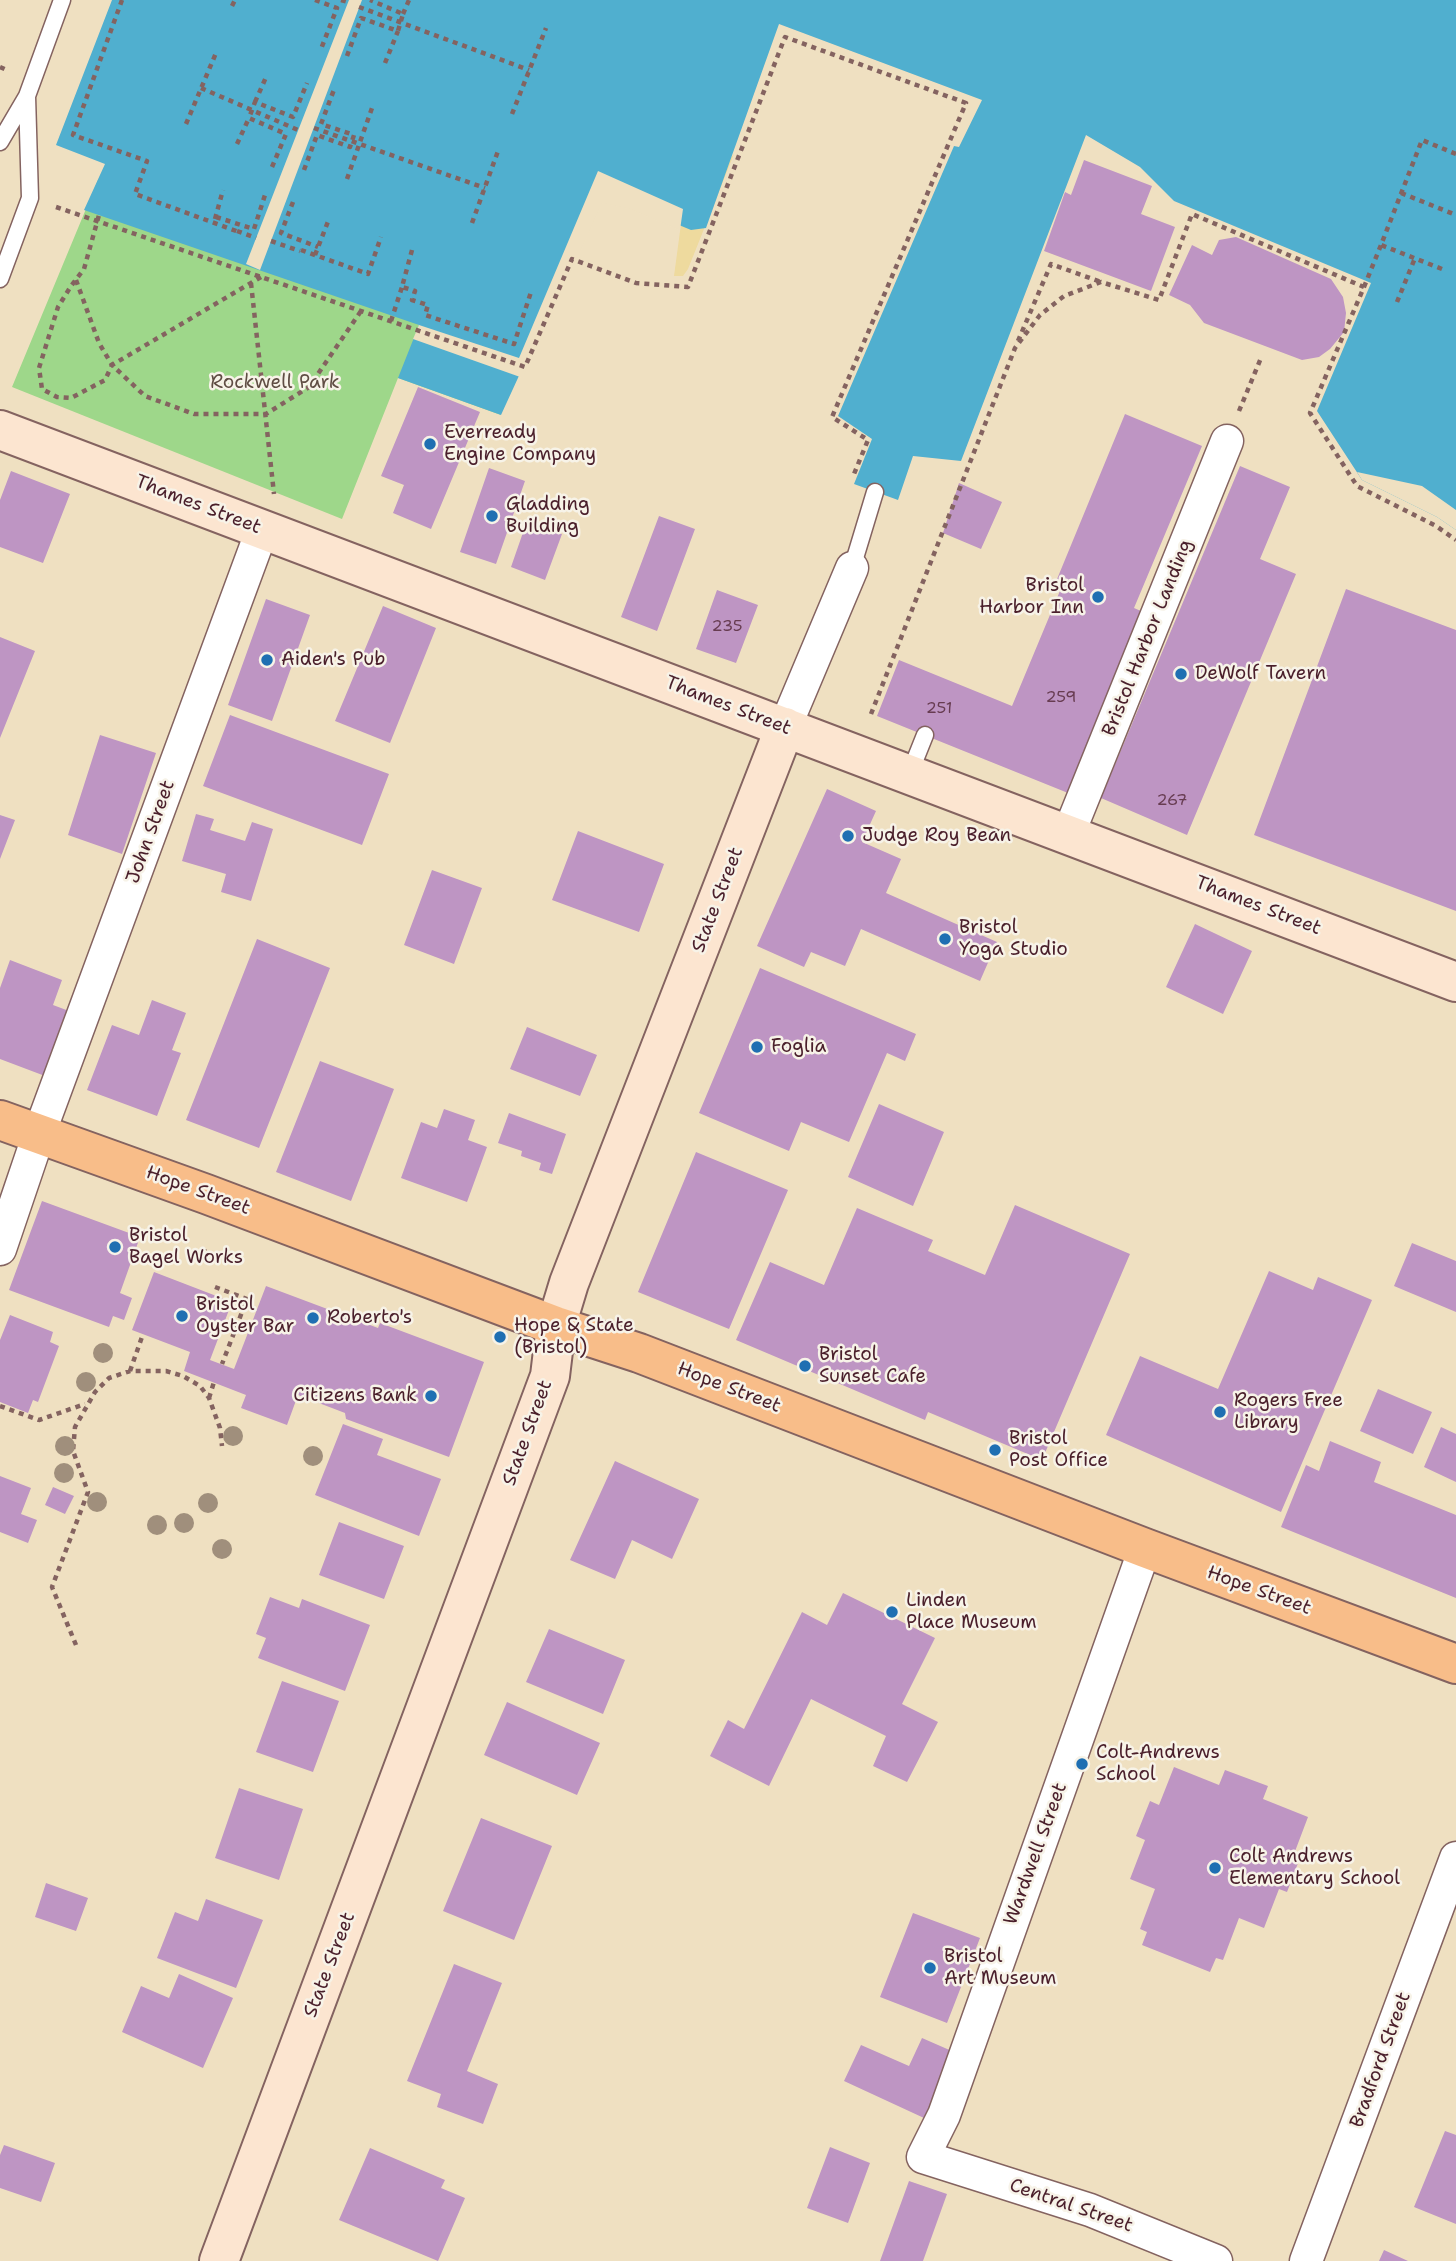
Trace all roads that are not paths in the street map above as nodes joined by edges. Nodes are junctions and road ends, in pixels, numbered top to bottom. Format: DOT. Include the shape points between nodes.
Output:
graph roads {
  1 [pos="62,0"];
  2 [pos="27,96"];
  3 [pos="0,142"];
  4 [pos="0,279"];
  5 [pos="0,430"];
  6 [pos="1227,441"];
  7 [pos="875,492"];
  8 [pos="270,533"];
  9 [pos="852,568"];
  10 [pos="785,727"];
  11 [pos="925,735"];
  12 [pos="909,775"];
  13 [pos="1068,835"];
  14 [pos="1456,982"];
  15 [pos="0,1120"];
  16 [pos="39,1134"];
  17 [pos="0,1249"];
  18 [pos="556,1326"];
  19 [pos="1145,1548"];
  20 [pos="1456,1664"];
  21 [pos="1456,1858"];
  22 [pos="923,2157"];
  23 [pos="219,2261"];
  24 [pos="1216,2261"];
  25 [pos="1306,2261"];
  1 -- 2 [label="lane"];
  2 -- 3 [label="lane"];
  2 -- 4 [label="lane" via="30,198"];
  5 -- 8 [label="street, Thames Street"];
  6 -- 13 [label="street, Bristol Harbor Landing"];
  7 -- 9 [label="lane"];
  8 -- 10 [label="street, Thames Street"];
  8 -- 16 [label="street, John Street"];
  9 -- 10 [label="street, State Street"];
  10 -- 12 [label="street, Thames Street"];
  10 -- 18 [label="street, State Street"];
  11 -- 12 [label="lane"];
  12 -- 13 [label="street, Thames Street"];
  13 -- 14 [label="street, Thames Street"];
  15 -- 16 [label="main road, Hope Street"];
  16 -- 17 [label="street, John Street"];
  16 -- 18 [label="main road, Hope Street"];
  18 -- 19 [label="main road, Hope Street" via="639,1353"];
  18 -- 23 [label="street, State Street" via="550,1376"];
  19 -- 20 [label="main road, Hope Street"];
  19 -- 22 [label="street, Wardwell Street" via="944,2115"];
  21 -- 25 [label="street, Bradford Street"];
  22 -- 24 [label="street, Central Street" via="1090,2210"];
}
